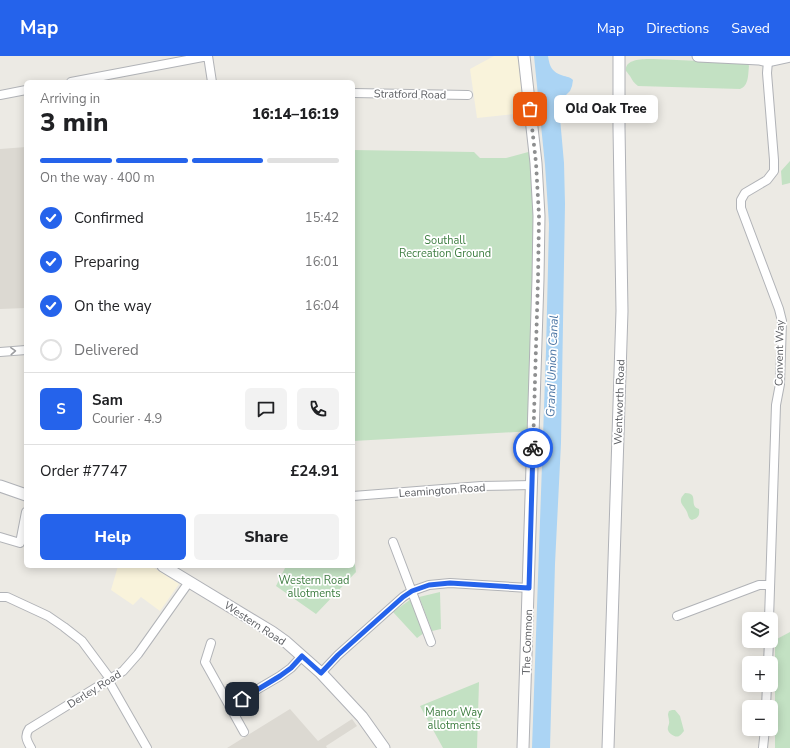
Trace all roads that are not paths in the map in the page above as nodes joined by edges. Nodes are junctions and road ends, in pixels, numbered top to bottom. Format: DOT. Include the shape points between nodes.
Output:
graph roads {
  1 [pos="208,56"];
  2 [pos="524,56"];
  3 [pos="619,56"];
  4 [pos="698,56"];
  5 [pos="790,56"];
  6 [pos="768,61"];
  7 [pos="82,80"];
  8 [pos="212,80"];
  9 [pos="24,90"];
  10 [pos="355,93"];
  11 [pos="0,95"];
  12 [pos="468,95"];
  13 [pos="24,350"];
  14 [pos="0,352"];
  15 [pos="532,485"];
  16 [pos="0,486"];
  17 [pos="24,494"];
  18 [pos="355,496"];
  19 [pos="24,522"];
  20 [pos="0,537"];
  21 [pos="393,542"];
  22 [pos="174,569"];
  23 [pos="189,582"];
  24 [pos="770,585"];
  25 [pos="529,588"];
  26 [pos="412,591"];
  27 [pos="4,597"];
  28 [pos="769,612"];
  29 [pos="677,616"];
  30 [pos="432,642"];
  31 [pos="211,643"];
  32 [pos="302,656"];
  33 [pos="321,673"];
  34 [pos="109,681"];
  35 [pos="229,706"];
  36 [pos="244,732"];
  37 [pos="764,736"];
  38 [pos="31,748"];
  39 [pos="147,748"];
  40 [pos="384,748"];
  41 [pos="524,748"];
  42 [pos="608,748"];
  43 [pos="763,748"];
  1 -- 7 [label="street"];
  1 -- 8 [label="street"];
  2 -- 15 [label="street, The Common" via="539,216"];
  3 -- 42 [label="street, Wentworth Road" via="622,311"];
  4 -- 6 [label="street"];
  5 -- 6 [label="street"];
  6 -- 24 [label="street, Convent Way" via="774,171 767,180 745,193 741,200 741,208 782,321 780,384 776,405"];
  9 -- 11 [label="street"];
  10 -- 12 [label="street, Stratford Road"];
  14 -- 13 [label="street, one-way"];
  15 -- 18 [label="street, Leamington Road" via="481,486"];
  15 -- 25 [label="street, The Common"];
  16 -- 17 [label="street"];
  19 -- 20 [label="street" via="20,543"];
  21 -- 26 [label="street"];
  22 -- 23 [label="street, Western Road"];
  23 -- 32 [label="street, Western Road" via="272,632"];
  23 -- 34 [label="street, Derley Road" via="138,654 123,672"];
  24 -- 28 [label="street, Convent Way"];
  24 -- 29 [label="street" via="759,585"];
  25 -- 26 [label="street" via="450,583 429,585"];
  25 -- 41 [label="street, The Common"];
  26 -- 30 [label="street"];
  26 -- 33 [label="street"];
  27 -- 34 [label="street" via="48,616 64,627 82,642 108,676"];
  31 -- 35 [label="street" via="205,662"];
  32 -- 33 [label="street, Western Road"];
  32 -- 35 [label="street" via="280,676"];
  33 -- 40 [label="street, Western Road" via="362,717"];
  34 -- 38 [label="street, Derley Road" via="29,729 26,737"];
  34 -- 39 [label="street"];
  35 -- 36 [label="street"];
  37 -- 43 [label="street"];
}
